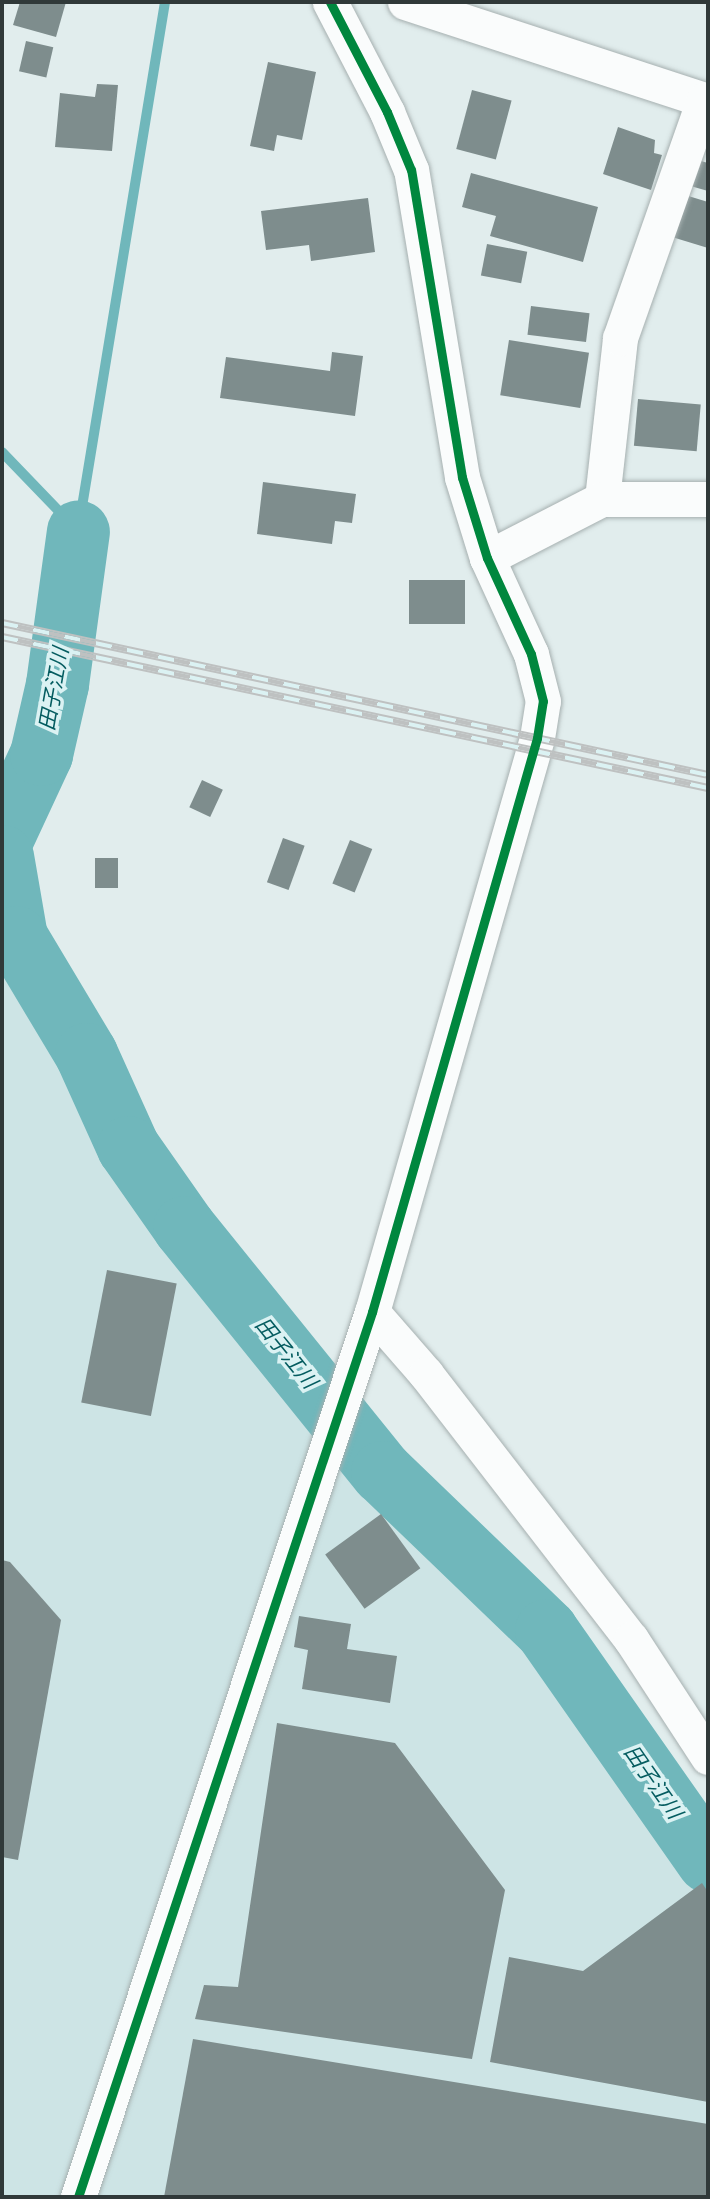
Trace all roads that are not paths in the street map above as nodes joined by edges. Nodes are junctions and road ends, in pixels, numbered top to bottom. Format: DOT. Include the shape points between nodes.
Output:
graph roads {
  1 [pos="330,2"];
  2 [pos="405,2"];
  3 [pos="706,101"];
  4 [pos="602,499"];
  5 [pos="708,499"];
  6 [pos="487,558"];
  7 [pos="372,1312"];
  8 [pos="708,1757"];
  9 [pos="78,2197"];
  1 -- 6 [label="street" via="387,112 411,170 462,477"];
  2 -- 3 [label="street"];
  3 -- 4 [label="street" via="620,338"];
  4 -- 5 [label="street"];
  4 -- 6 [label="street"];
  6 -- 7 [label="street" via="531,654 543,701 537,738"];
  7 -- 8 [label="street" via="426,1374 631,1639"];
  7 -- 9 [label="street"];
}
